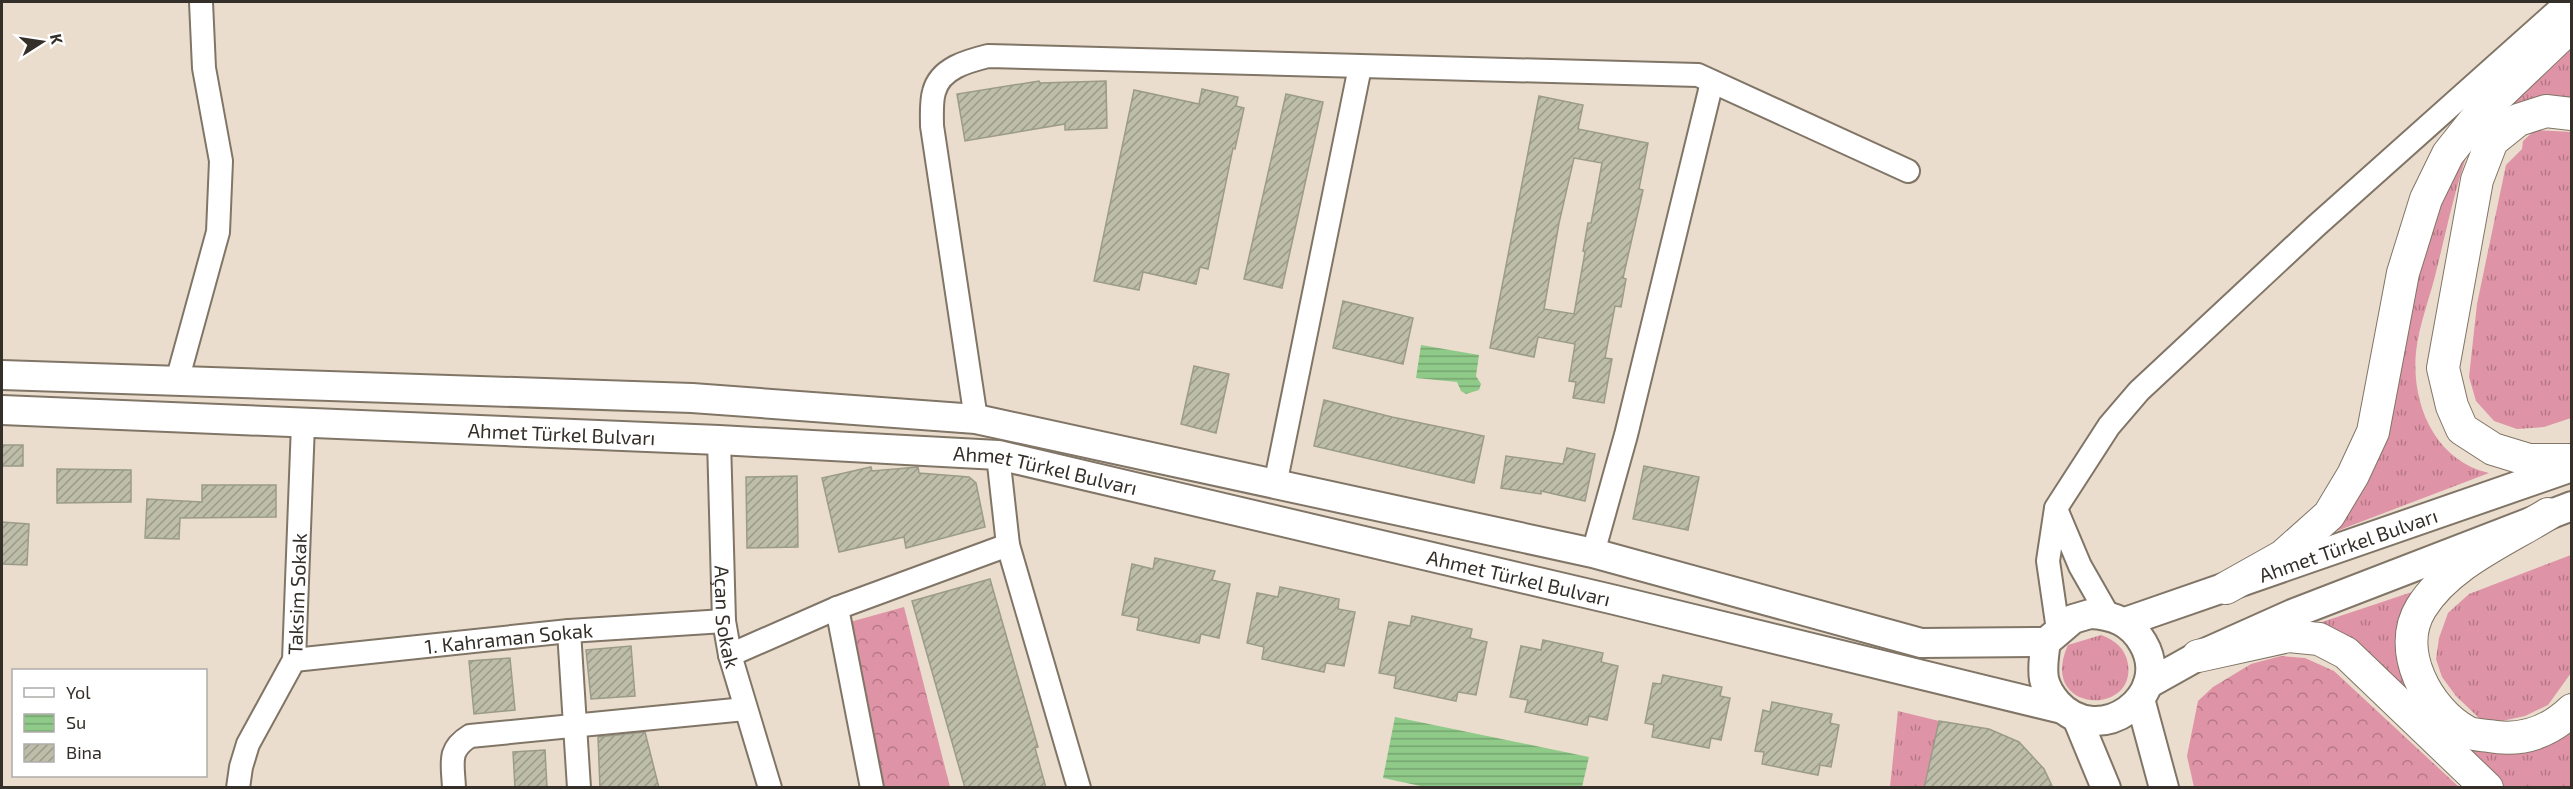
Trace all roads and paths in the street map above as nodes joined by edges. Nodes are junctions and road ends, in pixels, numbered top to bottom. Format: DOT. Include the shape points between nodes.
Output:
graph roads {
  1 [pos="201,2"];
  2 [pos="2567,2"];
  3 [pos="2571,25"];
  4 [pos="1360,67"];
  5 [pos="1712,82"];
  6 [pos="2571,114"];
  7 [pos="1908,171"];
  8 [pos="2,375"];
  9 [pos="177,381"];
  10 [pos="2,410"];
  11 [pos="976,418"];
  12 [pos="303,424"];
  13 [pos="719,440"];
  14 [pos="998,455"];
  15 [pos="2571,460"];
  16 [pos="2571,467"];
  17 [pos="1275,485"];
  18 [pos="2056,508"];
  19 [pos="2560,510"];
  20 [pos="1008,545"];
  21 [pos="1593,553"];
  22 [pos="2226,588"];
  23 [pos="837,609"];
  24 [pos="2116,618"];
  25 [pos="724,621"];
  26 [pos="569,631"];
  27 [pos="2052,636"];
  28 [pos="730,655"];
  29 [pos="2198,656"];
  30 [pos="294,660"];
  31 [pos="2144,692"];
  32 [pos="745,709"];
  33 [pos="2571,710"];
  34 [pos="2070,714"];
  35 [pos="576,724"];
  36 [pos="238,788"];
  37 [pos="454,788"];
  38 [pos="579,788"];
  39 [pos="770,788"];
  40 [pos="872,788"];
  41 [pos="1079,788"];
  42 [pos="2106,788"];
  43 [pos="2164,788"];
  44 [pos="2487,788"];
  1 -- 9 [label="street" via="204,68 221,161 218,232"];
  2 -- 18 [label="street" via="2316,225 2139,391 2109,426"];
  3 -- 22 [label="highway" via="2483,110 2448,154 2430,190 2403,273 2373,432 2329,515 2283,556"];
  4 -- 5 [label="street" via="1698,75"];
  4 -- 11 [label="street" via="988,56 962,63 944,76 934,90 932,126"];
  4 -- 17 [label="street"];
  5 -- 7 [label="street"];
  5 -- 21 [label="street" via="1626,435"];
  6 -- 15 [label="highway" via="2546,111 2518,120 2492,141 2477,180 2444,368 2452,406 2462,429 2493,449 2529,460"];
  8 -- 9 [label="main road, Ahmet Türkel Bulvarı"];
  9 -- 11 [label="main road, Ahmet Türkel Bulvarı" via="692,398"];
  10 -- 12 [label="main road, Ahmet Türkel Bulvarı"];
  11 -- 17 [label="main road, Ahmet Türkel Bulvarı"];
  12 -- 13 [label="main road, Ahmet Türkel Bulvarı"];
  12 -- 30 [label="street, Taksim Sokak"];
  13 -- 14 [label="main road, Ahmet Türkel Bulvarı"];
  13 -- 25 [label="street, Açan Sokak"];
  14 -- 20 [label="street"];
  14 -- 34 [label="main road, Ahmet Türkel Bulvarı" via="1626,603"];
  16 -- 22 [label="main road, Ahmet Türkel Bulvarı"];
  17 -- 21 [label="main road, Ahmet Türkel Bulvarı"];
  18 -- 24 [label="street" via="2080,566"];
  18 -- 27 [label="street" via="2048,561"];
  19 -- 29 [label="main road, Ahmet Türkel Bulvarı" via="2292,614"];
  19 -- 33 [label="highway" via="2461,567 2420,609 2412,634 2414,662 2425,692 2468,733 2502,738 2532,736 2557,724"];
  20 -- 23 [label="street"];
  20 -- 41 [label="street"];
  21 -- 27 [label="main road, Ahmet Türkel Bulvarı" via="1922,643"];
  22 -- 24 [label="main road, Ahmet Türkel Bulvarı"];
  23 -- 28 [label="street"];
  23 -- 40 [label="street"];
  24 -- 27 [label="main road" via="2090,614 2073,619"];
  24 -- 31 [label="main road" via="2138,634 2147,649 2150,666"];
  25 -- 26 [label="street, 1. Kahraman Sokak"];
  25 -- 28 [label="street, Açan Sokak"];
  26 -- 30 [label="street, 1. Kahraman Sokak"];
  26 -- 35 [label="street"];
  27 -- 34 [label="main road" via="2043,662 2044,680 2050,696"];
  28 -- 32 [label="street, Açan Sokak"];
  29 -- 31 [label="main road, Ahmet Türkel Bulvarı"];
  29 -- 44 [label="highway" via="2289,636 2319,639 2346,653"];
  30 -- 36 [label="street, Taksim Sokak" via="248,744"];
  31 -- 34 [label="main road" via="2128,712 2112,720 2094,722"];
  31 -- 43 [label="main road"];
  32 -- 35 [label="street"];
  32 -- 39 [label="street, Açan Sokak"];
  34 -- 42 [label="main road"];
  35 -- 37 [label="street" via="470,736 458,743 453,756"];
  35 -- 38 [label="street"];
}
